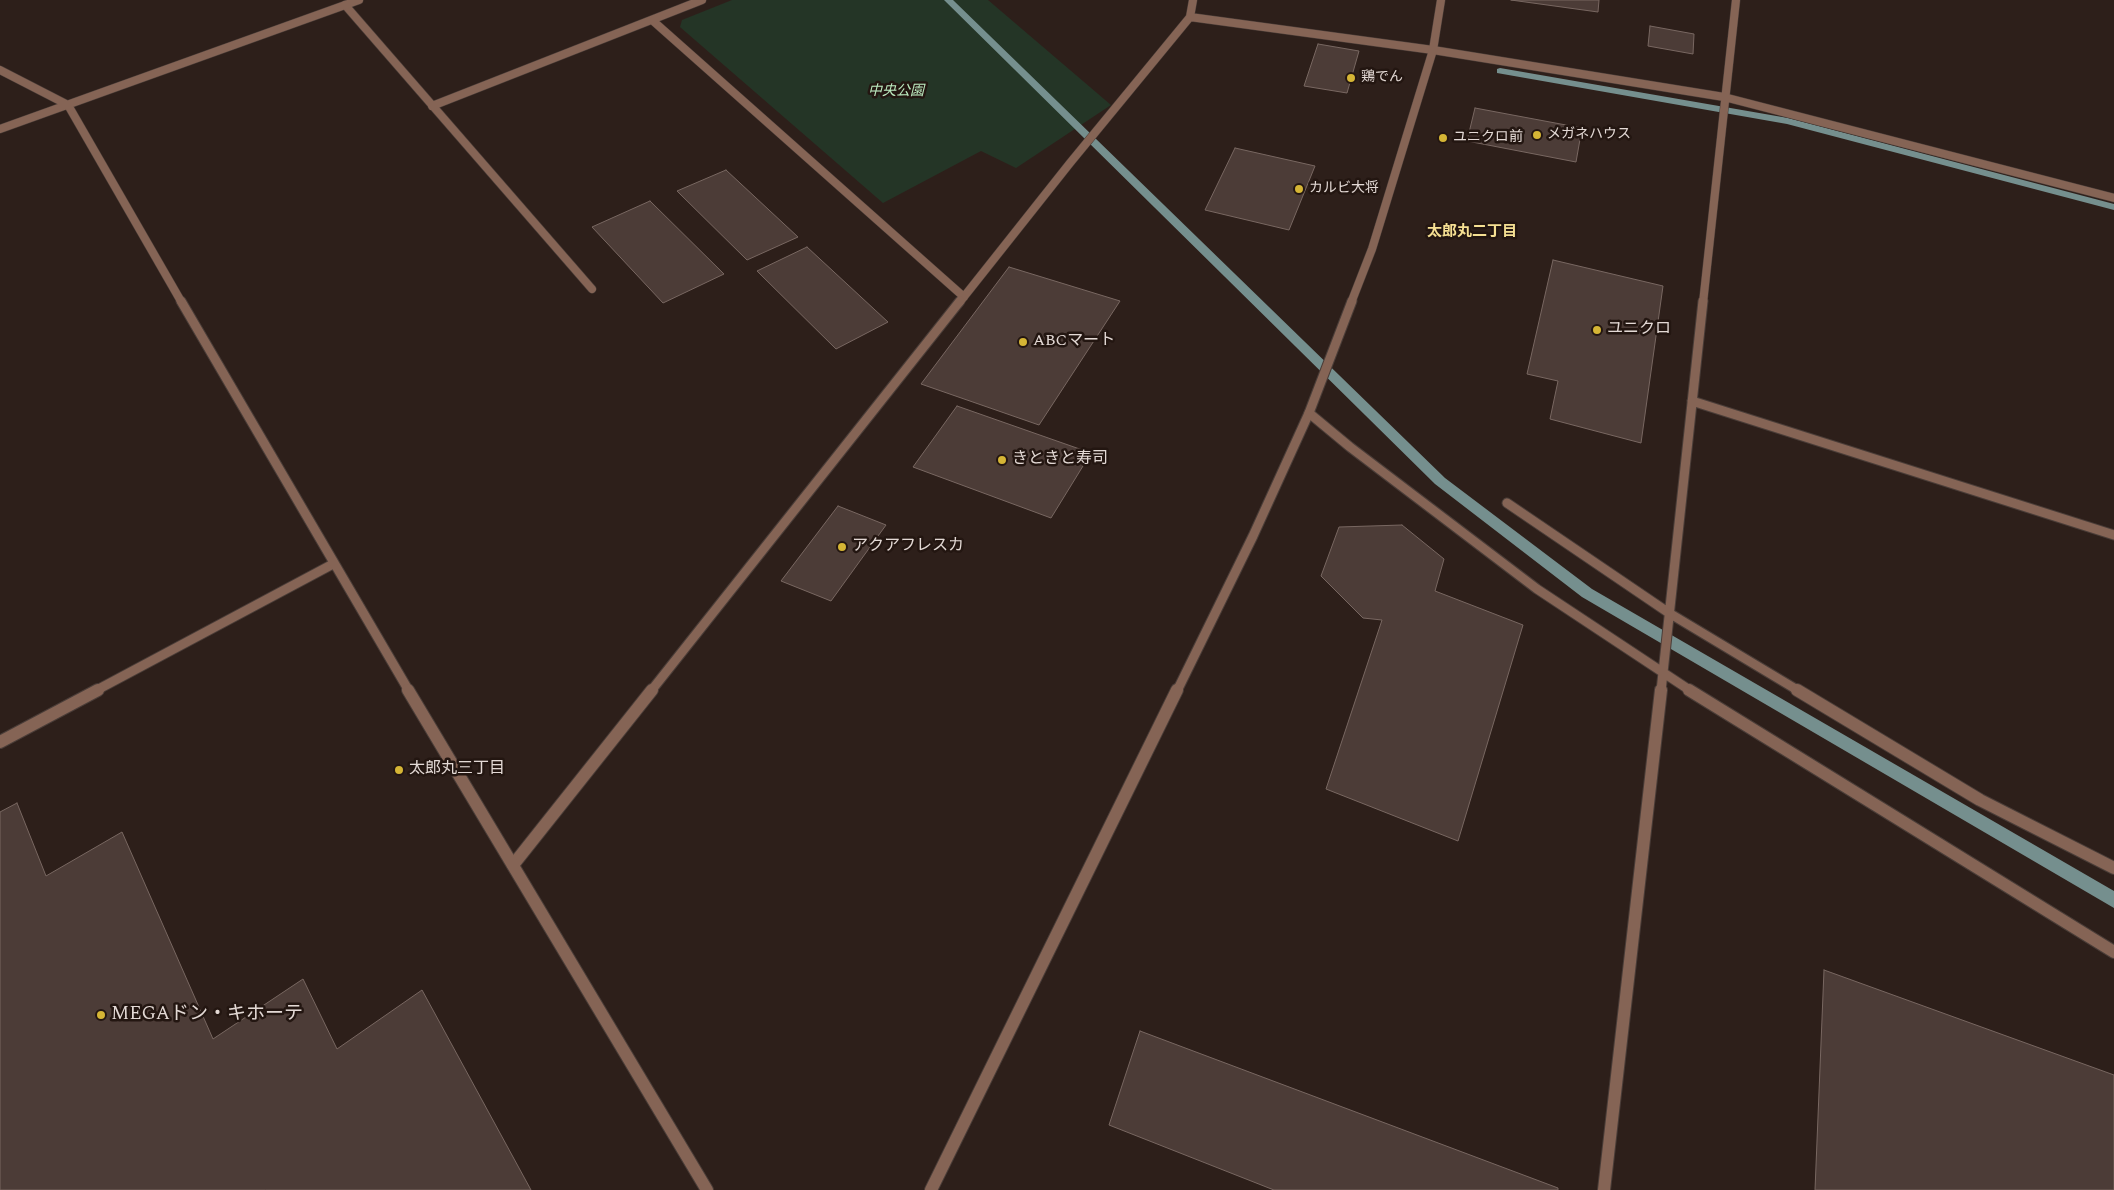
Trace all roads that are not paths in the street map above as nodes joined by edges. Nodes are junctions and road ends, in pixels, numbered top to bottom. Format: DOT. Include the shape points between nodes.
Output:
graph roads {
  1 [pos="359,0"];
  2 [pos="702,0"];
  3 [pos="1193,0"];
  4 [pos="1441,0"];
  5 [pos="1736,0"];
  6 [pos="345,5"];
  7 [pos="1190,17"];
  8 [pos="652,20"];
  9 [pos="1433,50"];
  10 [pos="0,70"];
  11 [pos="1724,97"];
  12 [pos="68,105"];
  13 [pos="432,106"];
  14 [pos="0,129"];
  15 [pos="2114,198"];
  16 [pos="592,289"];
  17 [pos="964,297"];
  18 [pos="1692,401"];
  19 [pos="1309,413"];
  20 [pos="1507,503"];
  21 [pos="2114,535"];
  22 [pos="333,564"];
  23 [pos="1670,613"];
  24 [pos="1663,674"];
  25 [pos="0,742"];
  26 [pos="513,865"];
  27 [pos="2114,868"];
  28 [pos="2114,952"];
  29 [pos="707,1190"];
  30 [pos="931,1190"];
  31 [pos="1604,1190"];
  1 -- 6 [label="street"];
  2 -- 8 [label="street"];
  3 -- 7 [label="street"];
  4 -- 9 [label="street"];
  5 -- 11 [label="street"];
  6 -- 12 [label="street"];
  6 -- 13 [label="street"];
  7 -- 9 [label="street"];
  7 -- 17 [label="street"];
  8 -- 13 [label="street"];
  8 -- 17 [label="street"];
  9 -- 11 [label="street"];
  9 -- 19 [label="street" via="1372,249"];
  10 -- 12 [label="street"];
  11 -- 15 [label="street"];
  11 -- 18 [label="street"];
  12 -- 14 [label="street"];
  12 -- 22 [label="street"];
  13 -- 16 [label="street"];
  17 -- 26 [label="street"];
  18 -- 21 [label="street"];
  18 -- 23 [label="street"];
  19 -- 24 [label="street" via="1350,448 1537,588"];
  19 -- 30 [label="street" via="1244,554"];
  20 -- 23 [label="street"];
  22 -- 25 [label="street"];
  22 -- 26 [label="street"];
  23 -- 24 [label="street"];
  23 -- 27 [label="street" via="1980,800"];
  24 -- 28 [label="street"];
  24 -- 31 [label="street"];
  26 -- 29 [label="street"];
}
